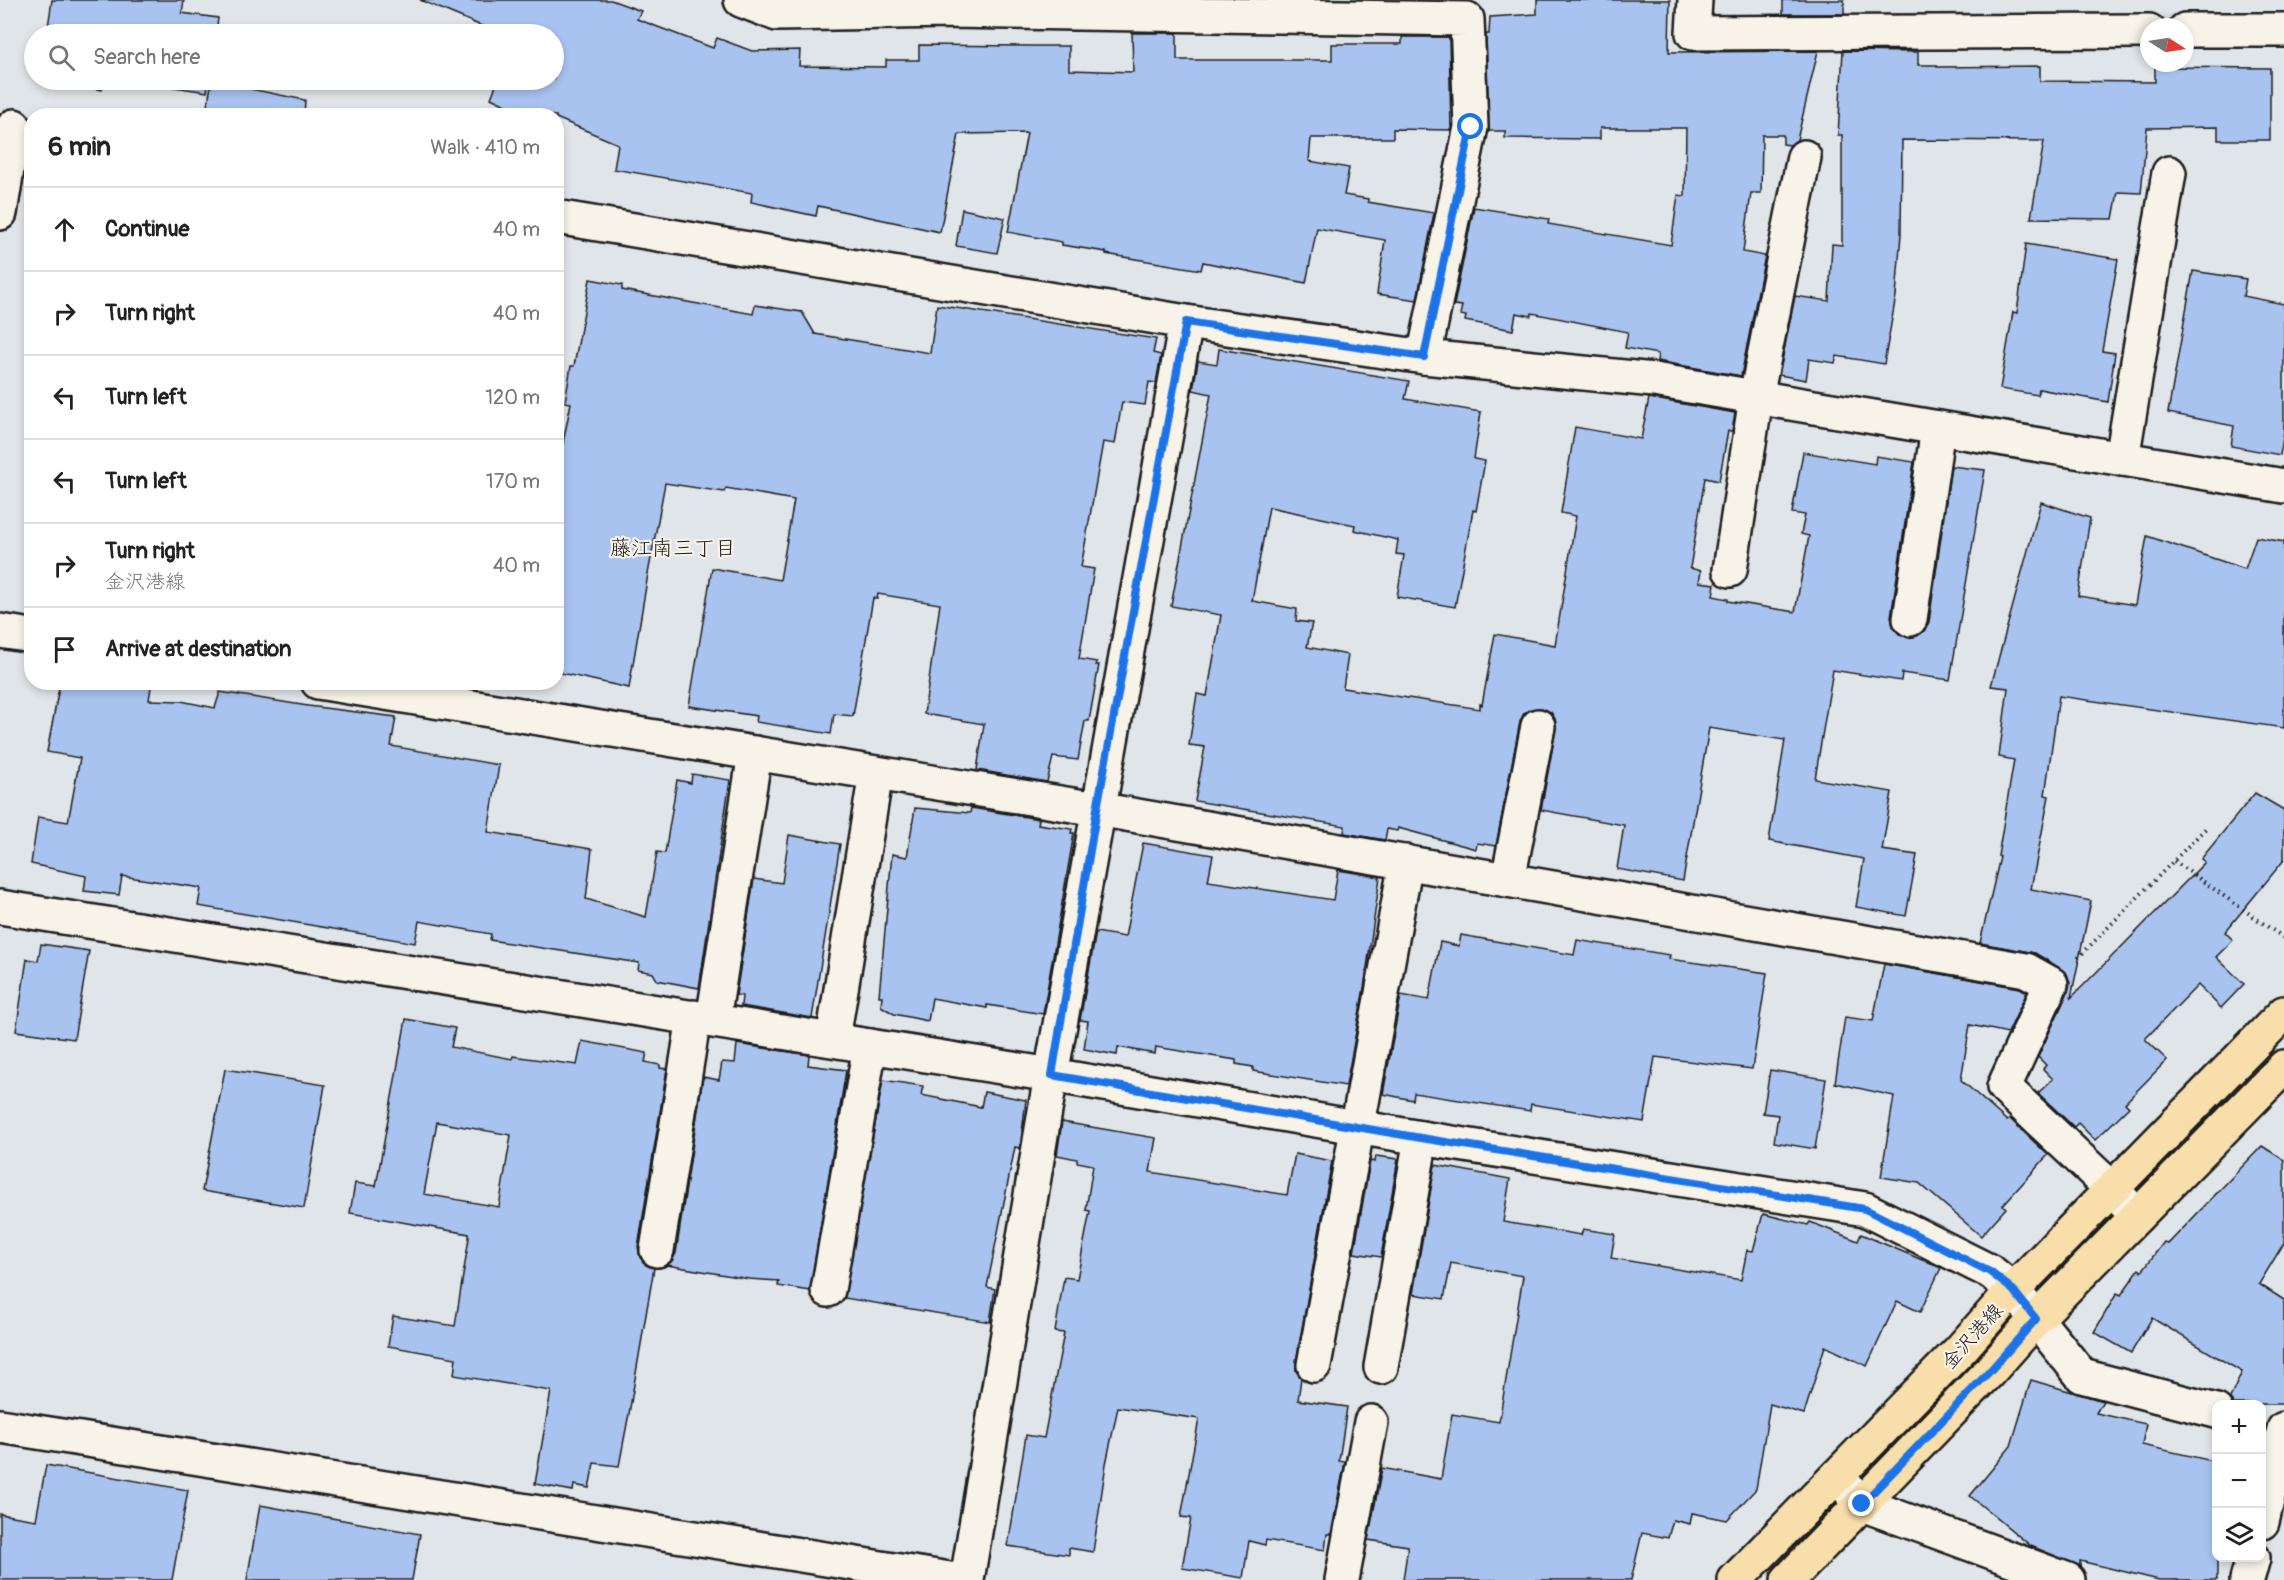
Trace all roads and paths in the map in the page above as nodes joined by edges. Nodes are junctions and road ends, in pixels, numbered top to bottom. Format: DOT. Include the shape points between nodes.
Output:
graph roads {
  1 [pos="741,0"];
  2 [pos="1695,0"];
  3 [pos="2194,30"];
  4 [pos="2284,30"];
  5 [pos="2140,31"];
  6 [pos="15,126"];
  7 [pos="1804,157"];
  8 [pos="2169,173"];
  9 [pos="0,213"];
  10 [pos="564,218"];
  11 [pos="1186,322"];
  12 [pos="1424,357"];
  13 [pos="1756,397"];
  14 [pos="1938,428"];
  15 [pos="2122,459"];
  16 [pos="2284,486"];
  17 [pos="1730,570"];
  18 [pos="1910,619"];
  19 [pos="0,631"];
  20 [pos="24,635"];
  21 [pos="367,690"];
  22 [pos="1538,726"];
  23 [pos="755,753"];
  24 [pos="876,773"];
  25 [pos="1097,809"];
  26 [pos="2206,828"];
  27 [pos="2174,861"];
  28 [pos="1406,862"];
  29 [pos="1508,880"];
  30 [pos="0,907"];
  31 [pos="2284,938"];
  32 [pos="2051,984"];
  33 [pos="2284,1013"];
  34 [pos="704,1019"];
  35 [pos="833,1040"];
  36 [pos="870,1046"];
  37 [pos="2284,1067"];
  38 [pos="1052,1075"];
  39 [pos="1357,1126"];
  40 [pos="1421,1138"];
  41 [pos="2112,1189"];
  42 [pos="2137,1216"];
  43 [pos="657,1250"];
  44 [pos="828,1290"];
  45 [pos="2013,1290"];
  46 [pos="2036,1319"];
  47 [pos="1314,1365"];
  48 [pos="1381,1367"];
  49 [pos="2212,1410"];
  50 [pos="1371,1422"];
  51 [pos="2266,1424"];
  52 [pos="0,1426"];
  53 [pos="2284,1429"];
  54 [pos="1837,1476"];
  55 [pos="1862,1504"];
  56 [pos="2265,1508"];
  57 [pos="2252,1562"];
  58 [pos="957,1580"];
  59 [pos="967,1580"];
  60 [pos="1342,1580"];
  61 [pos="1735,1580"];
  62 [pos="1788,1580"];
  63 [pos="2068,1580"];
  64 [pos="2247,1580"];
  1 -- 12 [label="street" via="777,14 950,11 1467,19 1471,127"];
  2 -- 5 [label="street" via="1693,33"];
  3 -- 4 [label="street"];
  6 -- 9 [label="street"];
  7 -- 13 [label="street"];
  8 -- 15 [label="street"];
  10 -- 11 [label="street"];
  11 -- 12 [label="street"];
  11 -- 25 [label="street"];
  12 -- 13 [label="street" via="1654,380"];
  13 -- 14 [label="street"];
  13 -- 17 [label="street"];
  14 -- 15 [label="street"];
  14 -- 18 [label="street"];
  15 -- 16 [label="street"];
  19 -- 20 [label="street"];
  21 -- 23 [label="street"];
  22 -- 29 [label="street"];
  23 -- 24 [label="street"];
  23 -- 34 [label="street"];
  24 -- 25 [label="street"];
  24 -- 35 [label="street"];
  25 -- 28 [label="street"];
  25 -- 38 [label="street"];
  26 -- 27 [label="path"];
  27 -- 31 [label="path"];
  27 -- 32 [label="path"];
  28 -- 29 [label="street"];
  28 -- 39 [label="street"];
  29 -- 32 [label="street" via="2026,970"];
  30 -- 34 [label="street"];
  32 -- 41 [label="street" via="2004,1087"];
  33 -- 41 [label="main road, 金沢港線"];
  34 -- 35 [label="street"];
  34 -- 43 [label="street"];
  35 -- 36 [label="street"];
  36 -- 38 [label="street"];
  36 -- 44 [label="street"];
  37 -- 42 [label="main road, 金沢港線"];
  38 -- 39 [label="street"];
  38 -- 59 [label="street"];
  39 -- 40 [label="street"];
  39 -- 47 [label="street"];
  40 -- 45 [label="street" via="1865,1209 1990,1272"];
  40 -- 48 [label="street"];
  41 -- 42 [label="street"];
  41 -- 45 [label="main road, 金沢港線"];
  42 -- 46 [label="main road, 金沢港線"];
  45 -- 46 [label="street"];
  45 -- 54 [label="main road, 金沢港線"];
  46 -- 49 [label="street" via="2082,1376"];
  46 -- 55 [label="main road, 金沢港線"];
  50 -- 60 [label="street"];
  51 -- 53 [label="street"];
  52 -- 58 [label="street"];
  53 -- 56 [label="street"];
  54 -- 55 [label="street"];
  54 -- 61 [label="main road, 金沢港線"];
  55 -- 62 [label="main road, 金沢港線"];
  55 -- 63 [label="street"];
  57 -- 64 [label="street"];
}
